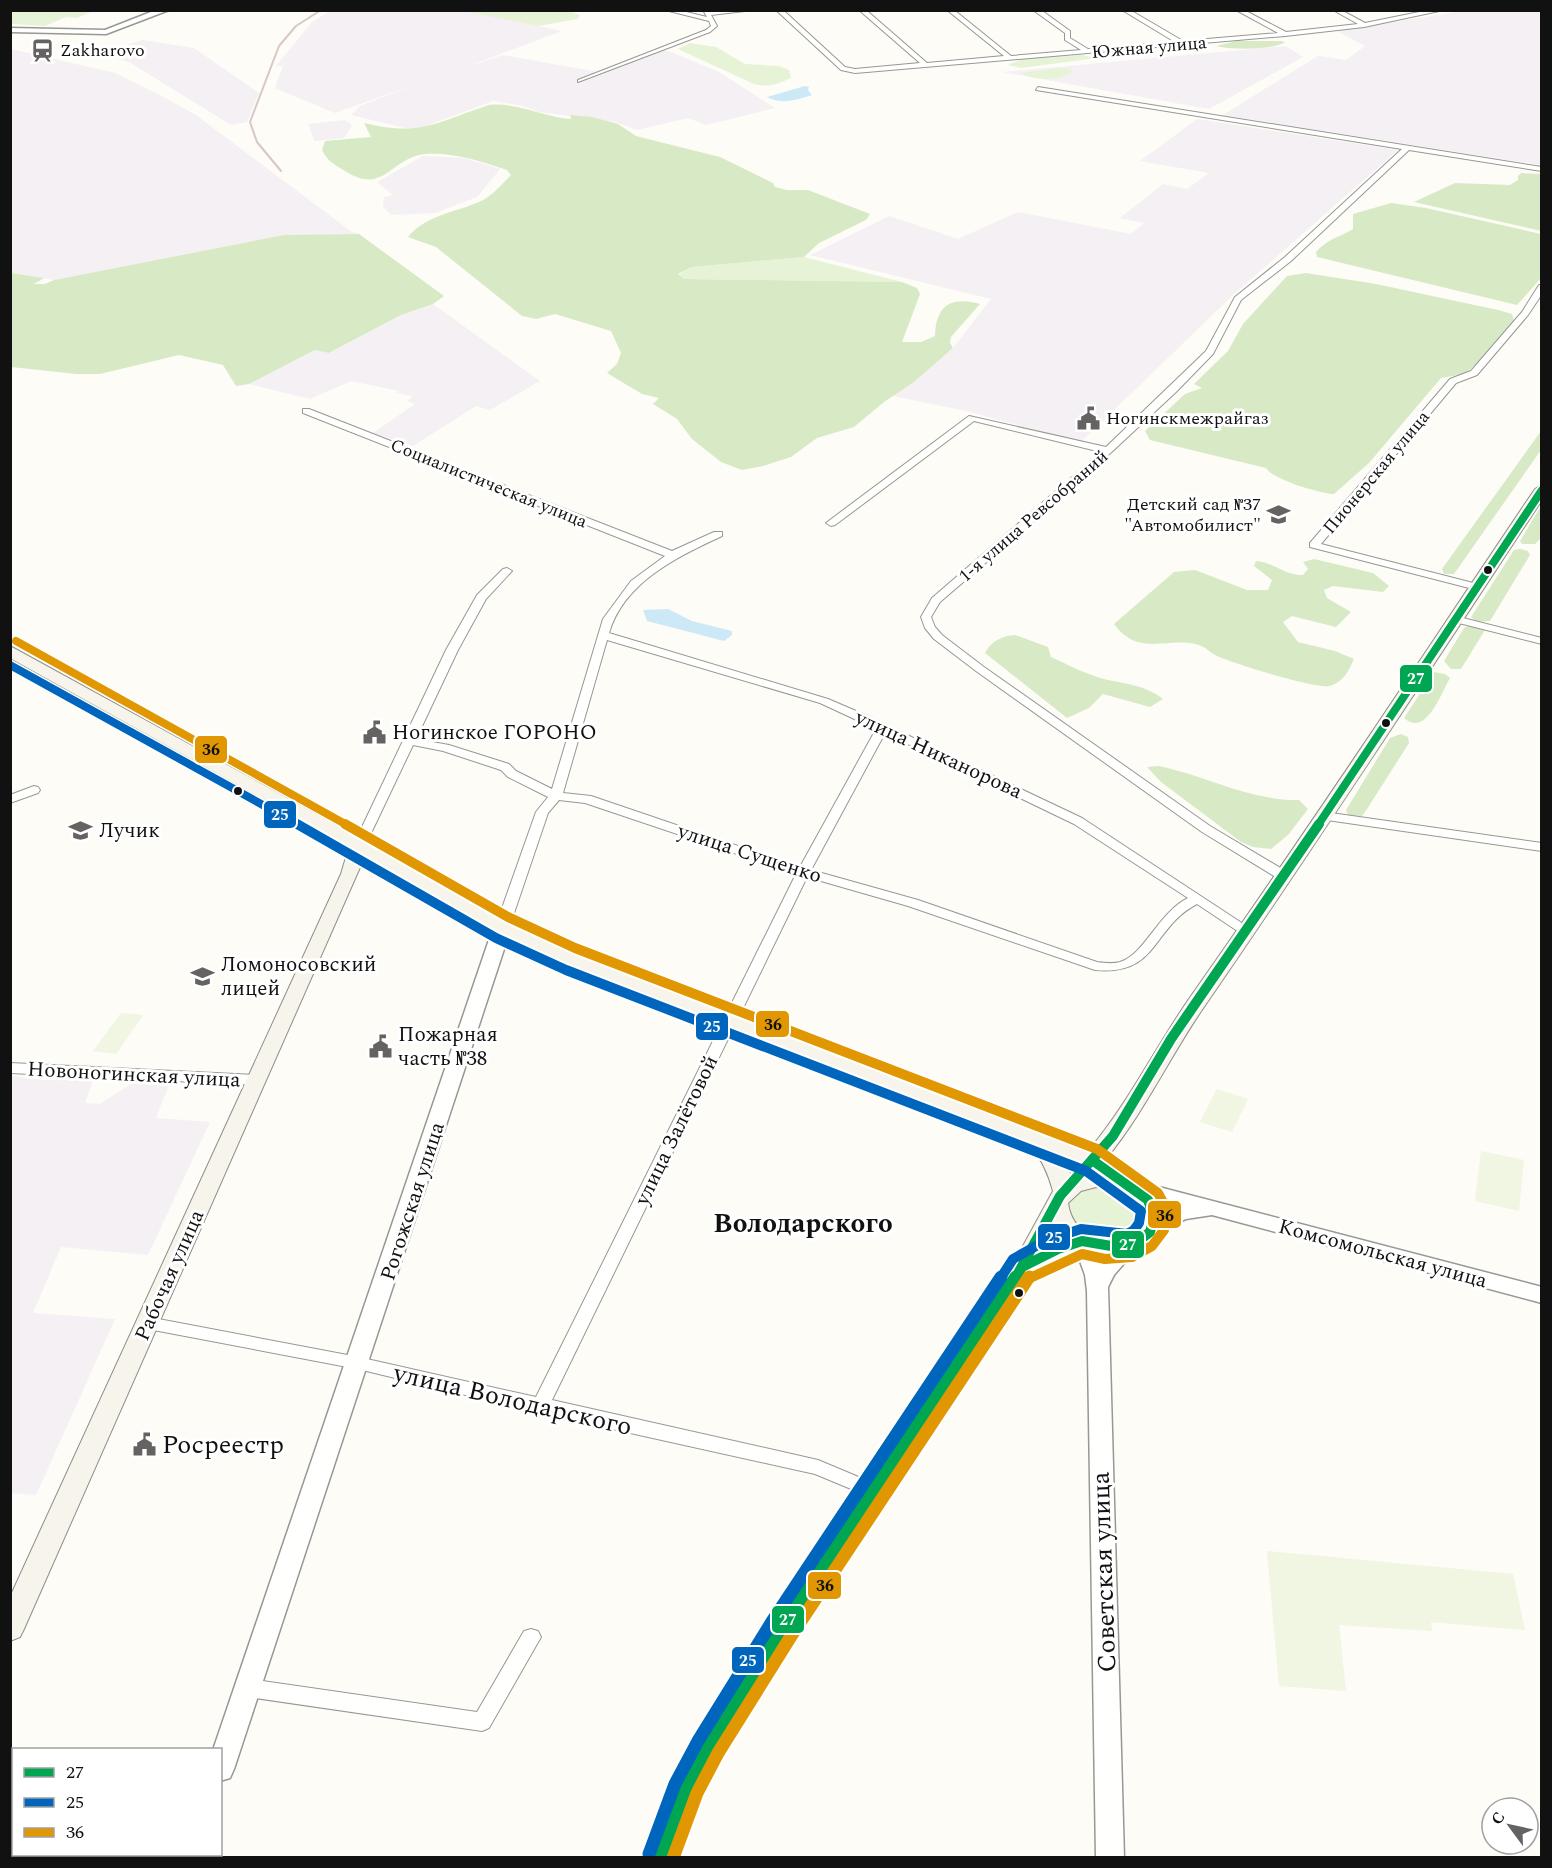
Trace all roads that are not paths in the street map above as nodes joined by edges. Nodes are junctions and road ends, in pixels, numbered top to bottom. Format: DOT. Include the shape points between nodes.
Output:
graph roads {
  1 [pos="165,10"];
  2 [pos="668,10"];
  3 [pos="750,10"];
  4 [pos="780,10"];
  5 [pos="862,10"];
  6 [pos="950,10"];
  7 [pos="1036,10"];
  8 [pos="1125,10"];
  9 [pos="1239,10"];
  10 [pos="1336,10"];
  11 [pos="1441,10"];
  12 [pos="707,12"];
  13 [pos="1417,12"];
  14 [pos="712,20"];
  15 [pos="1364,25"];
  16 [pos="10,30"];
  17 [pos="1285,34"];
  18 [pos="1184,44"];
  19 [pos="1089,52"];
  20 [pos="1011,58"];
  21 [pos="926,65"];
  22 [pos="580,81"];
  23 [pos="1038,89"];
  24 [pos="1407,148"];
  25 [pos="1542,169"];
  26 [pos="1542,287"];
  27 [pos="306,411"];
  28 [pos="1109,450"];
  29 [pos="1542,489"];
  30 [pos="831,523"];
  31 [pos="718,534"];
  32 [pos="672,555"];
  33 [pos="507,571"];
  34 [pos="1477,587"];
  35 [pos="1455,619"];
  36 [pos="604,635"];
  37 [pos="1542,641"];
  38 [pos="10,651"];
  39 [pos="882,728"];
  40 [pos="409,741"];
  41 [pos="34,790"];
  42 [pos="556,796"];
  43 [pos="10,799"];
  44 [pos="1324,816"];
  45 [pos="359,846"];
  46 [pos="1542,847"];
  47 [pos="803,872"];
  48 [pos="1284,876"];
  49 [pos="1198,898"];
  50 [pos="502,928"];
  51 [pos="1247,931"];
  52 [pos="729,1021"];
  53 [pos="10,1068"];
  54 [pos="258,1080"];
  55 [pos="1113,1136"];
  56 [pos="1040,1141"];
  57 [pos="1092,1160"];
  58 [pos="1124,1182"];
  59 [pos="1063,1193"];
  60 [pos="1224,1211"];
  61 [pos="1153,1225"];
  62 [pos="1083,1242"];
  63 [pos="1129,1245"];
  64 [pos="1022,1267"];
  65 [pos="1098,1286"];
  66 [pos="1542,1294"];
  67 [pos="148,1323"];
  68 [pos="358,1363"];
  69 [pos="540,1406"];
  70 [pos="874,1491"];
  71 [pos="10,1629"];
  72 [pos="531,1637"];
  73 [pos="248,1688"];
  74 [pos="222,1763"];
  75 [pos="660,1857"];
  76 [pos="1110,1857"];
  1 -- 16 [label="street" via="99,33"];
  2 -- 14 [label="street"];
  3 -- 12 [label="street"];
  4 -- 21 [label="street, Южная улица" via="843,69"];
  5 -- 21 [label="street"];
  6 -- 20 [label="street"];
  7 -- 19 [label="street" via="1068,32 1067,39"];
  8 -- 18 [label="street"];
  9 -- 17 [label="street"];
  10 -- 15 [label="street"];
  11 -- 13 [label="street, Южная улица"];
  12 -- 14 [label="street"];
  13 -- 15 [label="street, Южная улица"];
  14 -- 22 [label="street" via="714,26 691,39"];
  15 -- 17 [label="street, Южная улица"];
  17 -- 18 [label="street, Южная улица"];
  18 -- 19 [label="street, Южная улица"];
  19 -- 20 [label="street, Южная улица"];
  20 -- 21 [label="street, Южная улица"];
  23 -- 24 [label="street"];
  24 -- 25 [label="street"];
  24 -- 28 [label="street, 1-я улица Ревсобраний" via="1288,259 1238,299 1210,352"];
  26 -- 34 [label="street, Пионерская улица" via="1474,374 1453,381 1314,545"];
  27 -- 32 [label="street, Социалистическая улица"];
  28 -- 30 [label="street" via="972,418"];
  28 -- 48 [label="street, 1-я улица Ревсобраний" via="936,600 927,612 927,623 938,637 980,669 1206,829"];
  29 -- 34 [label="main road"];
  31 -- 32 [label="street, Рогожская улица"];
  32 -- 36 [label="street, Рогожская улица" via="635,583 608,619"];
  33 -- 40 [label="street, Рабочая улица" via="481,597 427,698"];
  34 -- 35 [label="main road"];
  35 -- 37 [label="street"];
  35 -- 44 [label="main road"];
  36 -- 39 [label="street, улица Никанорова" via="824,701"];
  36 -- 42 [label="street, Рогожская улица"];
  38 -- 45 [label="main road"];
  39 -- 47 [label="street, улица Залётовой"];
  39 -- 49 [label="street, улица Никанорова" via="1078,821"];
  40 -- 42 [label="street, улица Сущенко" via="505,766 512,774"];
  40 -- 45 [label="street, Рабочая улица"];
  41 -- 43 [label="street"];
  42 -- 47 [label="street, улица Сущенко" via="587,798"];
  42 -- 50 [label="street, Рогожская улица" via="542,812"];
  44 -- 46 [label="street"];
  44 -- 48 [label="main road"];
  45 -- 50 [label="main road"];
  45 -- 54 [label="main road, Рабочая улица"];
  47 -- 49 [label="street, улица Сущенко" via="913,903 1095,966 1116,968 1138,958 1174,913"];
  47 -- 52 [label="street, улица Залётовой"];
  48 -- 51 [label="main road"];
  49 -- 51 [label="street, улица Никанорова"];
  50 -- 52 [label="main road"];
  50 -- 68 [label="street, Рогожская улица"];
  51 -- 55 [label="main road" via="1171,1039"];
  52 -- 56 [label="main road"];
  52 -- 69 [label="street, улица Залётовой"];
  53 -- 54 [label="street, Новоногинская улица"];
  54 -- 67 [label="main road, Рабочая улица"];
  55 -- 57 [label="main road"];
  55 -- 58 [label="main road" via="1108,1155"];
  56 -- 57 [label="main road"];
  56 -- 59 [label="main road" via="1061,1176"];
  57 -- 58 [label="main road"];
  57 -- 59 [label="main road"];
  58 -- 59 [label="main road" via="1096,1179"];
  58 -- 60 [label="street, Комсомольская улица"];
  58 -- 61 [label="main road" via="1148,1200 1153,1208"];
  59 -- 62 [label="main road" via="1056,1209 1060,1224"];
  59 -- 64 [label="main road"];
  60 -- 61 [label="street, Комсомольская улица" via="1183,1212"];
  60 -- 66 [label="street, Комсомольская улица"];
  61 -- 63 [label="main road" via="1144,1237"];
  62 -- 63 [label="main road" via="1105,1247"];
  62 -- 64 [label="main road" via="1058,1248"];
  62 -- 65 [label="street, Советская улица"];
  63 -- 65 [label="street" via="1105,1271"];
  64 -- 70 [label="main road"];
  65 -- 76 [label="street, Советская улица"];
  67 -- 68 [label="street, улица Володарского"];
  67 -- 71 [label="main road, Рабочая улица"];
  68 -- 69 [label="street, улица Володарского"];
  68 -- 73 [label="street, Рогожская улица"];
  69 -- 70 [label="street, улица Володарского" via="818,1467"];
  70 -- 75 [label="main road" via="708,1747 686,1788"];
  72 -- 73 [label="street" via="482,1722"];
  73 -- 74 [label="street, Рогожская улица"];
}
